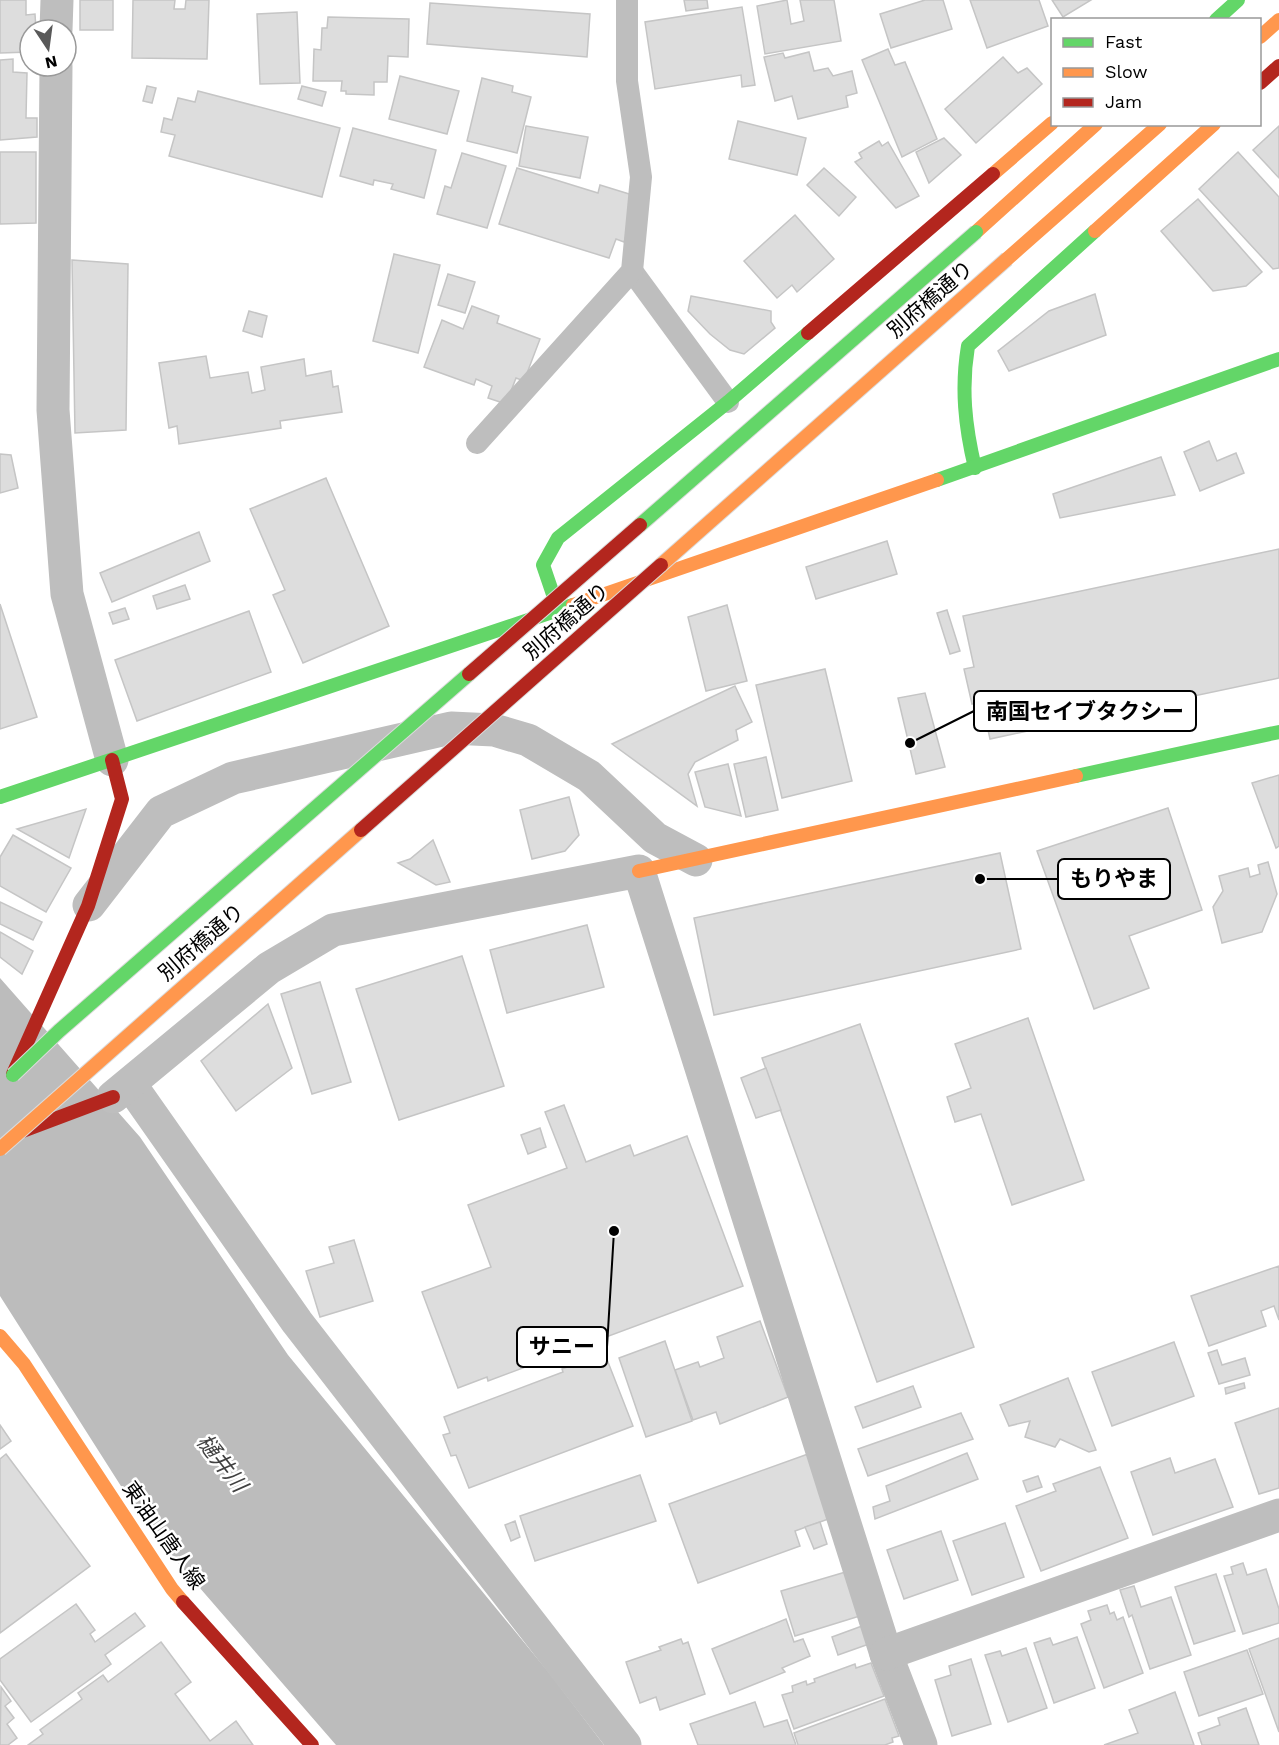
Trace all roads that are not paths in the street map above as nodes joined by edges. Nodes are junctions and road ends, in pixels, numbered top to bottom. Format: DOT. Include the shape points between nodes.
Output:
graph roads {
  1 [pos="57,0"];
  2 [pos="627,0"];
  3 [pos="1238,0"];
  4 [pos="56,18"];
  5 [pos="1218,18"];
  6 [pos="1279,20"];
  7 [pos="1261,36"];
  8 [pos="1279,66"];
  9 [pos="56,78"];
  10 [pos="1261,82"];
  11 [pos="1051,125"];
  12 [pos="1094,126"];
  13 [pos="1158,126"];
  14 [pos="1212,126"];
  15 [pos="632,271"];
  16 [pos="1279,359"];
  17 [pos="728,402"];
  18 [pos="477,444"];
  19 [pos="975,468"];
  20 [pos="559,612"];
  21 [pos="1279,732"];
  22 [pos="112,760"];
  23 [pos="0,797"];
  24 [pos="696,860"];
  25 [pos="639,871"];
  26 [pos="88,906"];
  27 [pos="13,1075"];
  28 [pos="0,1086"];
  29 [pos="122,1091"];
  30 [pos="19,1132"];
  31 [pos="0,1149"];
  32 [pos="0,1336"];
  33 [pos="1279,1515"];
  34 [pos="886,1654"];
  35 [pos="312,1745"];
  36 [pos="625,1745"];
  37 [pos="921,1745"];
  1 -- 4 [label="street"];
  2 -- 15 [label="lane" via="627,81 641,177"];
  3 -- 5 [label="main road"];
  6 -- 7 [label="main road"];
  8 -- 10 [label="main road"];
  9 -- 22 [label="street" via="53,410 67,594"];
  11 -- 17 [label="main road"];
  12 -- 27 [label="main road, 別府橋通り, bridge"];
  13 -- 30 [label="main road, 別府橋通り, bridge"];
  14 -- 19 [label="main road" via="968,346 962,375 963,416"];
  15 -- 17 [label="lane"];
  15 -- 18 [label="lane"];
  16 -- 19 [label="main road"];
  17 -- 20 [label="main road" via="558,538 543,565"];
  19 -- 20 [label="main road"];
  20 -- 22 [label="main road"];
  21 -- 24 [label="main road"];
  22 -- 23 [label="main road"];
  22 -- 26 [label="main road" via="122,800"];
  24 -- 25 [label="main road"];
  24 -- 26 [label="street" via="655,838 589,776 528,740 494,730 451,728 233,778 160,812"];
  25 -- 29 [label="street" via="333,930 269,968"];
  25 -- 34 [label="street"];
  26 -- 27 [label="main road"];
  27 -- 28 [label="main road, 別府橋通り"];
  29 -- 30 [label="main road"];
  29 -- 36 [label="street"];
  30 -- 31 [label="main road, 別府橋通り, bridge"];
  32 -- 35 [label="main road, 東油山唐人線" via="24,1364 172,1589"];
  33 -- 34 [label="street"];
  34 -- 37 [label="street"];
}
